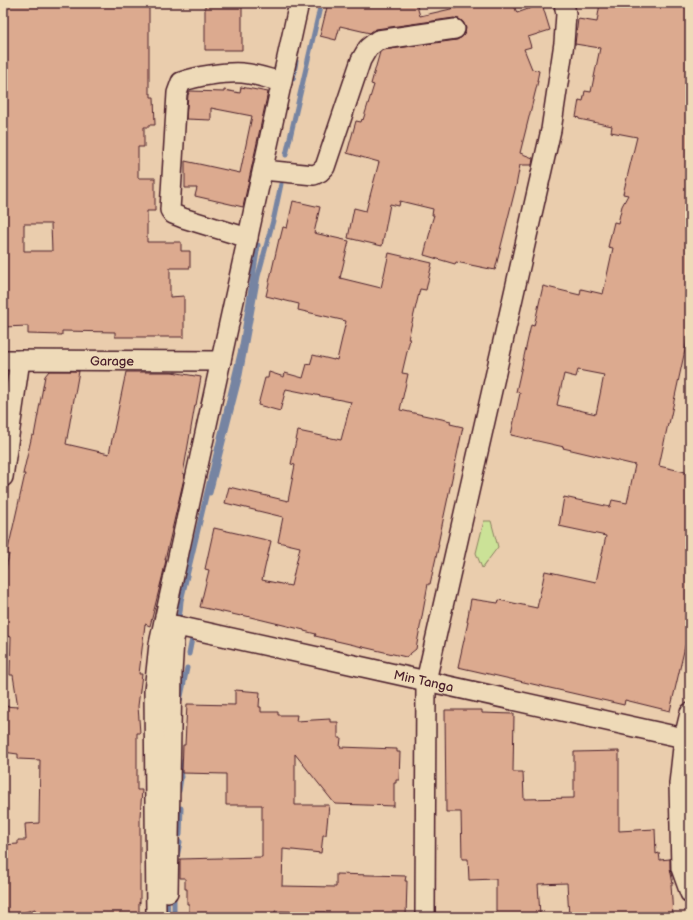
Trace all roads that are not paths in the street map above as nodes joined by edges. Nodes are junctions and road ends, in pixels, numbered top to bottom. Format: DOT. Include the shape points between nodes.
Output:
graph roads {
  1 [pos="299,3"];
  2 [pos="564,3"];
  3 [pos="455,29"];
  4 [pos="282,82"];
  5 [pos="263,170"];
  6 [pos="248,238"];
  7 [pos="12,360"];
  8 [pos="221,361"];
  9 [pos="3,477"];
  10 [pos="171,624"];
  11 [pos="426,681"];
  12 [pos="690,713"];
  13 [pos="684,738"];
  14 [pos="690,893"];
  15 [pos="156,917"];
  16 [pos="168,917"];
  17 [pos="425,917"];
  1 -- 4 [label="street"];
  2 -- 11 [label="street" via="564,43 551,130"];
  3 -- 5 [label="street" via="378,40 368,48 361,60 325,167 314,175"];
  4 -- 5 [label="street"];
  4 -- 6 [label="street" via="243,73 215,75 180,82 177,93 170,210 183,218"];
  5 -- 6 [label="street"];
  6 -- 8 [label="street"];
  7 -- 8 [label="street, Garage"];
  7 -- 9 [label="street"];
  8 -- 10 [label="street"];
  10 -- 11 [label="street, Min Tanga"];
  10 -- 15 [label="street" via="159,644 154,691"];
  10 -- 16 [label="street" via="174,639"];
  11 -- 13 [label="street, Min Tanga"];
  11 -- 17 [label="street"];
  12 -- 13 [label="street"];
  13 -- 14 [label="street" via="679,784 680,868"];
}
